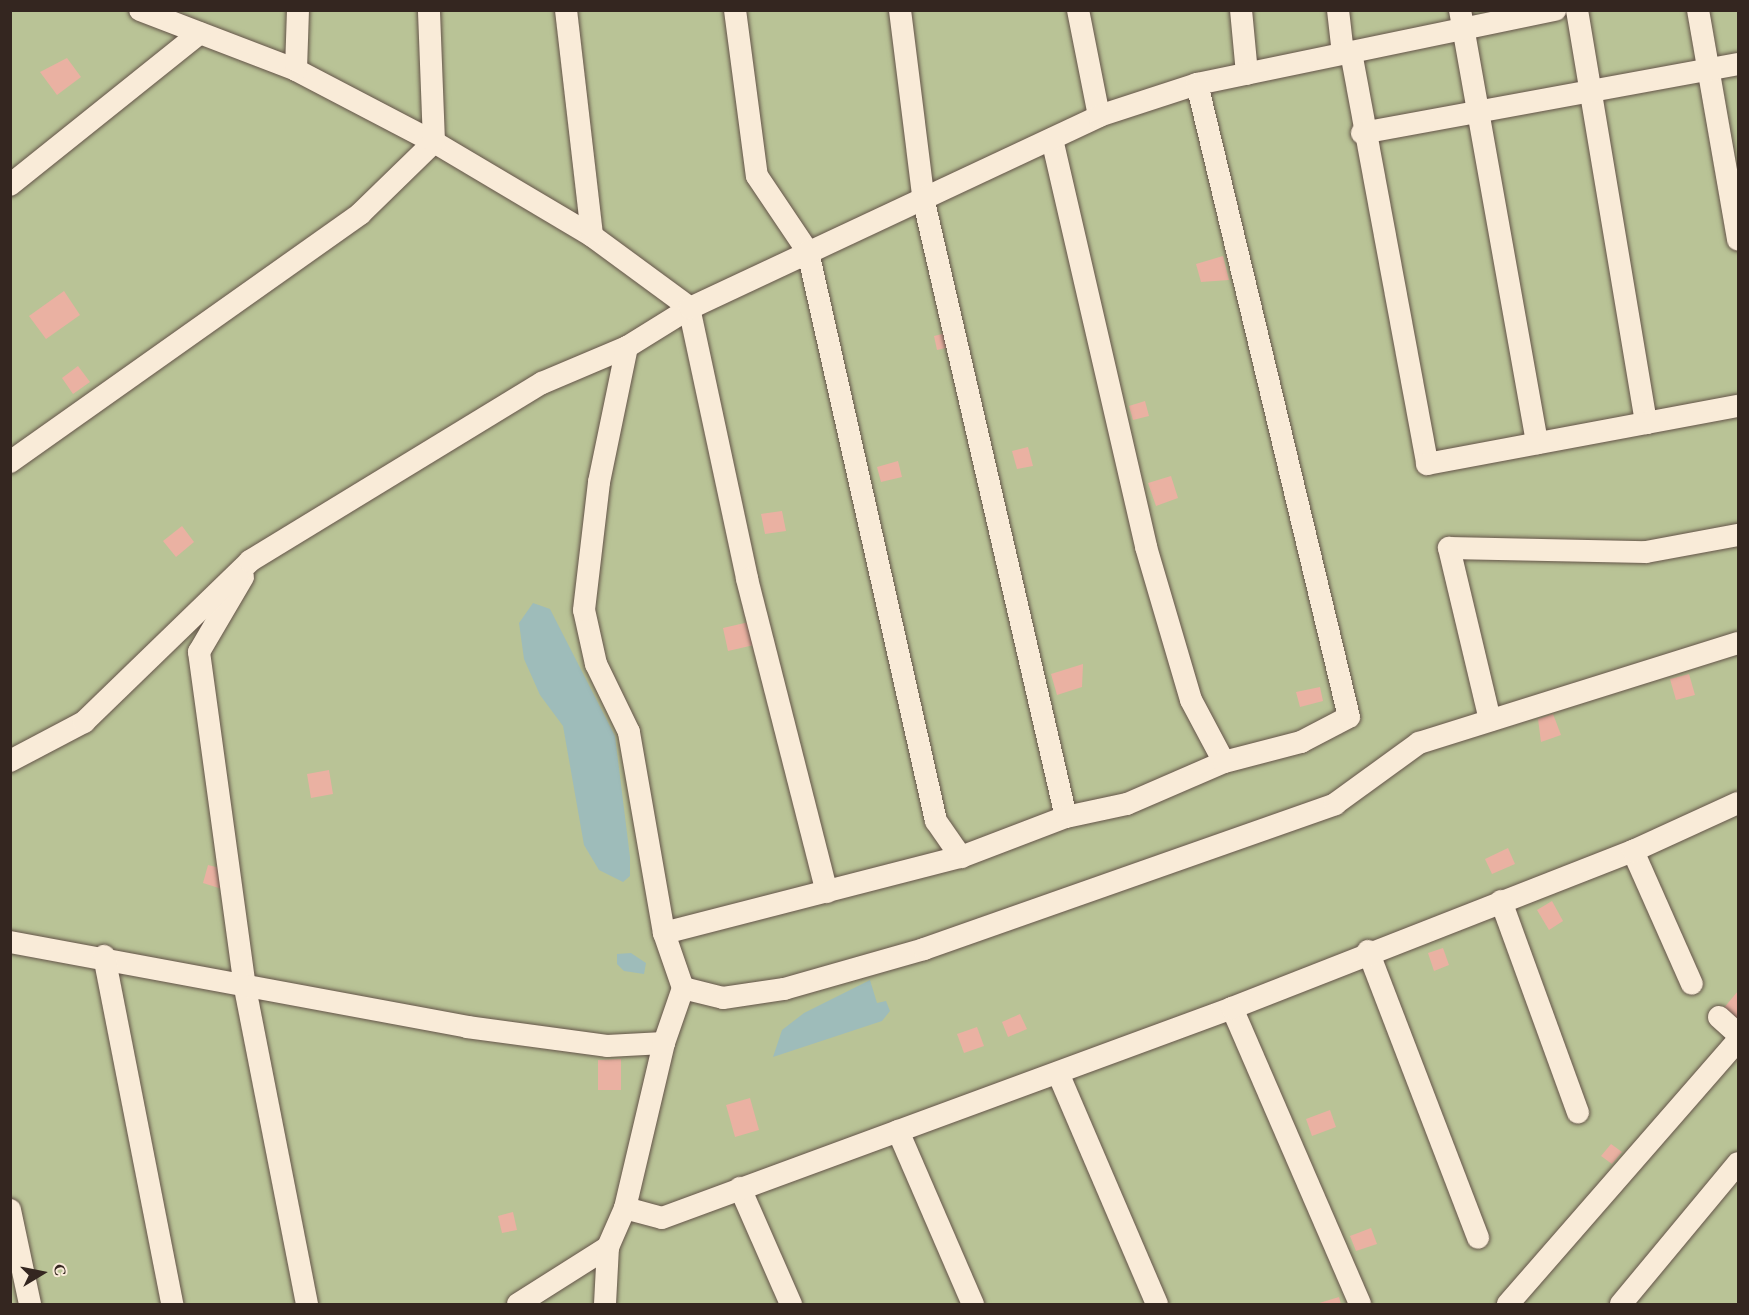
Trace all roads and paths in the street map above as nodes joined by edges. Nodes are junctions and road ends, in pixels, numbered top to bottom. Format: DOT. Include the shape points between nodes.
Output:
graph roads {
  1 [pos="298,10"];
  2 [pos="429,10"];
  3 [pos="566,10"];
  4 [pos="735,10"];
  5 [pos="900,10"];
  6 [pos="1077,10"];
  7 [pos="1241,10"];
  8 [pos="1338,10"];
  9 [pos="1460,10"];
  10 [pos="1555,10"];
  11 [pos="1577,10"];
  12 [pos="1698,10"];
  13 [pos="142,11"];
  14 [pos="200,33"];
  15 [pos="1461,33"];
  16 [pos="1347,53"];
  17 [pos="1738,64"];
  18 [pos="296,70"];
  19 [pos="1708,70"];
  20 [pos="1247,74"];
  21 [pos="1197,84"];
  22 [pos="1591,91"];
  23 [pos="1476,112"];
  24 [pos="1099,116"];
  25 [pos="1362,133"];
  26 [pos="1052,139"];
  27 [pos="434,142"];
  28 [pos="10,184"];
  29 [pos="924,202"];
  30 [pos="592,236"];
  31 [pos="1738,240"];
  32 [pos="808,252"];
  33 [pos="690,310"];
  34 [pos="627,347"];
  35 [pos="1738,406"];
  36 [pos="1646,423"];
  37 [pos="1537,443"];
  38 [pos="10,462"];
  39 [pos="1738,535"];
  40 [pos="250,561"];
  41 [pos="1738,646"];
  42 [pos="1490,720"];
  43 [pos="10,761"];
  44 [pos="1224,762"];
  45 [pos="1738,803"];
  46 [pos="1066,817"];
  47 [pos="1633,851"];
  48 [pos="961,857"];
  49 [pos="827,892"];
  50 [pos="1501,901"];
  51 [pos="664,933"];
  52 [pos="10,942"];
  53 [pos="1368,951"];
  54 [pos="104,956"];
  55 [pos="1692,984"];
  56 [pos="683,987"];
  57 [pos="246,988"];
  58 [pos="1232,1008"];
  59 [pos="1719,1017"];
  60 [pos="1738,1034"];
  61 [pos="1738,1040"];
  62 [pos="664,1043"];
  63 [pos="1058,1073"];
  64 [pos="1578,1112"];
  65 [pos="898,1131"];
  66 [pos="1738,1163"];
  67 [pos="740,1188"];
  68 [pos="625,1208"];
  69 [pos="10,1210"];
  70 [pos="1478,1238"];
  71 [pos="608,1247"];
  72 [pos="1360,1304"];
  73 [pos="30,1305"];
  74 [pos="172,1305"];
  75 [pos="306,1305"];
  76 [pos="518,1305"];
  77 [pos="605,1305"];
  78 [pos="791,1305"];
  79 [pos="973,1305"];
  80 [pos="1157,1305"];
  81 [pos="1508,1305"];
  82 [pos="1621,1305"];
  1 -- 18 [label="street"];
  2 -- 27 [label="street"];
  3 -- 30 [label="street"];
  4 -- 32 [label="street" via="757,176"];
  5 -- 29 [label="street"];
  6 -- 24 [label="street"];
  7 -- 20 [label="street"];
  8 -- 16 [label="street"];
  9 -- 15 [label="street"];
  10 -- 15 [label="street"];
  11 -- 22 [label="street"];
  12 -- 19 [label="street"];
  13 -- 14 [label="street"];
  14 -- 18 [label="street"];
  14 -- 28 [label="street"];
  15 -- 16 [label="street"];
  15 -- 23 [label="street"];
  16 -- 20 [label="street"];
  16 -- 25 [label="street"];
  17 -- 19 [label="street"];
  18 -- 27 [label="street"];
  19 -- 22 [label="street"];
  19 -- 31 [label="street"];
  20 -- 21 [label="street"];
  21 -- 24 [label="street"];
  21 -- 44 [label="street" via="1349,717 1301,742"];
  22 -- 23 [label="street"];
  22 -- 36 [label="street"];
  23 -- 25 [label="street"];
  23 -- 37 [label="street"];
  24 -- 26 [label="street"];
  25 -- 37 [label="street" via="1427,464"];
  26 -- 29 [label="street"];
  26 -- 44 [label="street" via="1146,547 1191,700"];
  27 -- 30 [label="street"];
  27 -- 38 [label="street" via="360,214"];
  29 -- 32 [label="street"];
  29 -- 46 [label="street"];
  30 -- 33 [label="street"];
  32 -- 33 [label="street"];
  32 -- 48 [label="street" via="936,821"];
  33 -- 34 [label="street"];
  33 -- 49 [label="street" via="747,579"];
  34 -- 40 [label="street" via="542,383"];
  34 -- 51 [label="street" via="599,482 584,610 596,664 629,732"];
  35 -- 36 [label="street"];
  36 -- 37 [label="street"];
  39 -- 42 [label="street" via="1646,552 1449,548"];
  40 -- 43 [label="street" via="84,722"];
  40 -- 57 [label="street" via="199,652"];
  41 -- 42 [label="street"];
  42 -- 56 [label="street" via="1419,743 1335,804 924,949 784,989 723,998"];
  44 -- 46 [label="street" via="1127,804"];
  45 -- 47 [label="street"];
  46 -- 48 [label="street"];
  47 -- 50 [label="street"];
  47 -- 55 [label="street"];
  48 -- 49 [label="street"];
  49 -- 51 [label="street"];
  50 -- 53 [label="street"];
  50 -- 64 [label="street"];
  51 -- 56 [label="street"];
  52 -- 54 [label="street"];
  53 -- 58 [label="street"];
  53 -- 70 [label="street"];
  54 -- 57 [label="street"];
  54 -- 74 [label="street"];
  56 -- 62 [label="street"];
  57 -- 62 [label="street" via="607,1046"];
  57 -- 75 [label="street"];
  58 -- 63 [label="street"];
  58 -- 72 [label="street"];
  59 -- 60 [label="street"];
  61 -- 81 [label="street"];
  62 -- 68 [label="street"];
  63 -- 65 [label="street"];
  63 -- 80 [label="street"];
  65 -- 67 [label="street"];
  65 -- 79 [label="street"];
  66 -- 82 [label="street"];
  67 -- 68 [label="street" via="662,1218"];
  67 -- 78 [label="street"];
  68 -- 71 [label="street"];
  69 -- 73 [label="street"];
  71 -- 76 [label="street"];
  71 -- 77 [label="street"];
}
